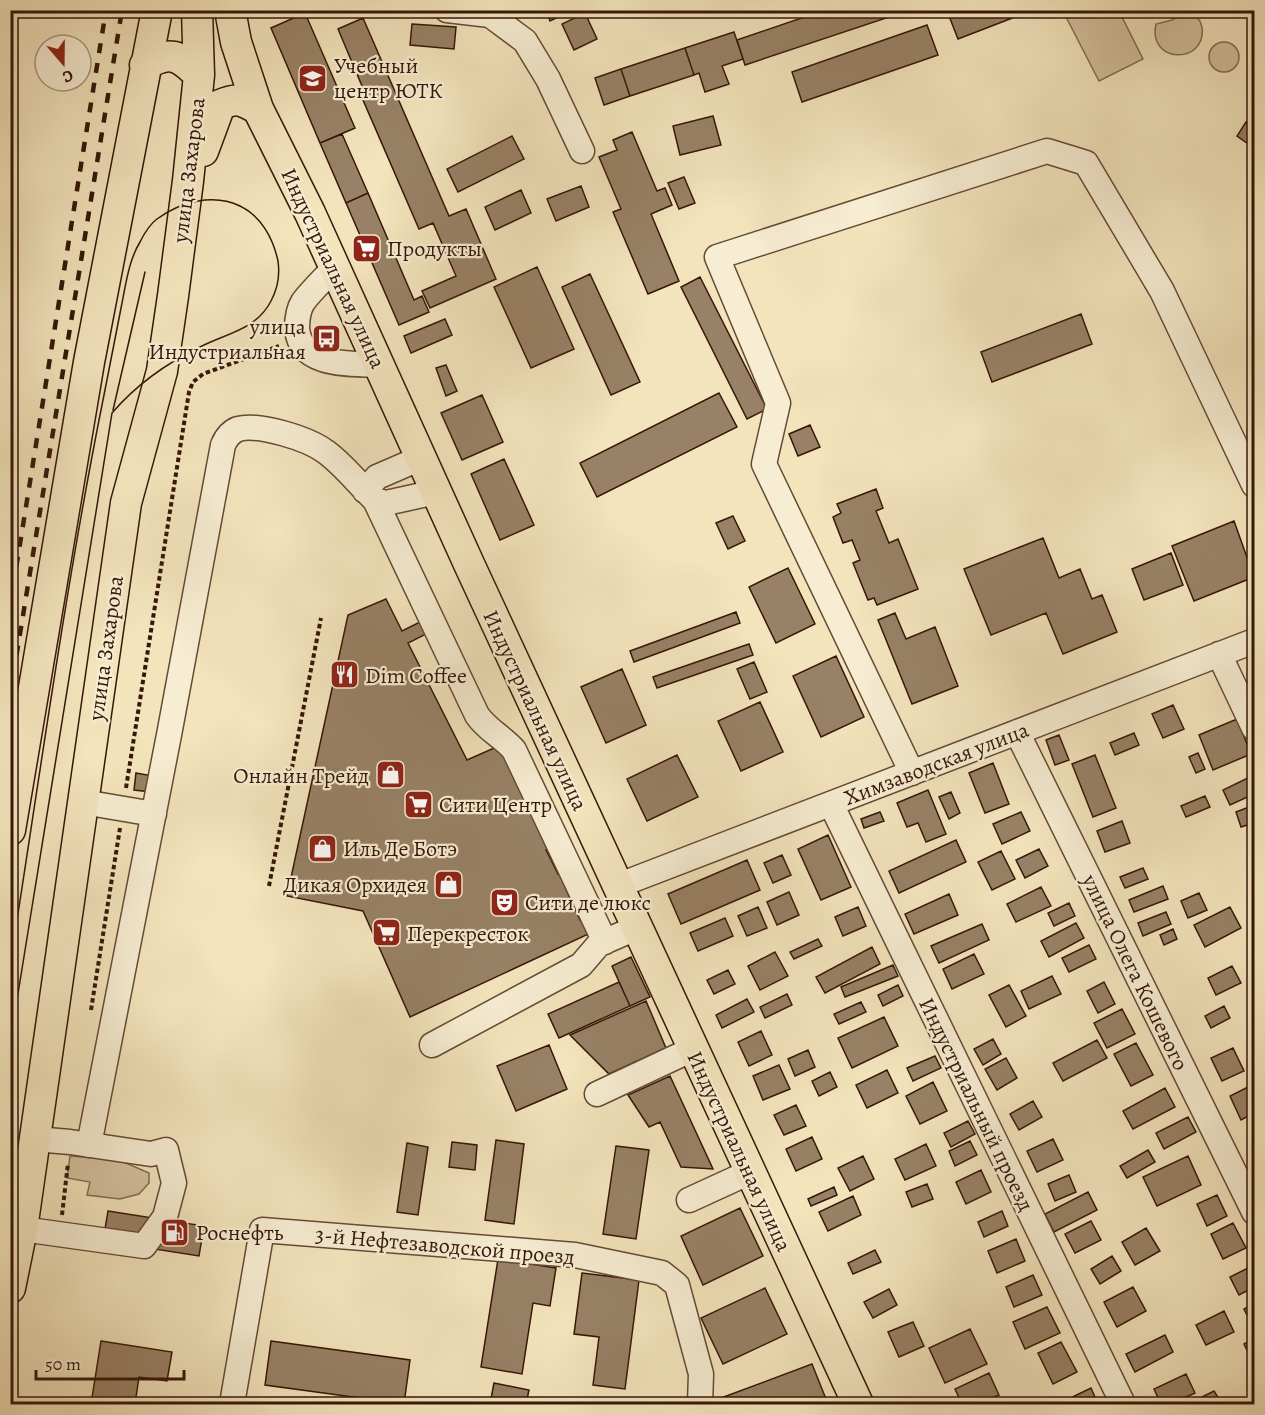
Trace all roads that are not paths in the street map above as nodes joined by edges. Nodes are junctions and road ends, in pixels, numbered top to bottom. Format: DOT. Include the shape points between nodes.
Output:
graph roads {
  1 [pos="197,10"];
  2 [pos="206,10"];
  3 [pos="230,10"];
  4 [pos="447,10"];
  5 [pos="159,13"];
  6 [pos="236,42"];
  7 [pos="145,65"];
  8 [pos="199,75"];
  9 [pos="258,109"];
  10 [pos="582,151"];
  11 [pos="188,181"];
  12 [pos="335,267"];
  13 [pos="379,365"];
  14 [pos="421,458"];
  15 [pos="1254,485"];
  16 [pos="436,492"];
  17 [pos="370,495"];
  18 [pos="1254,640"];
  19 [pos="1220,654"];
  20 [pos="1254,728"];
  21 [pos="1017,732"];
  22 [pos="912,773"];
  23 [pos="83,802"];
  24 [pos="831,804"];
  25 [pos="154,814"];
  26 [pos="10,830"];
  27 [pos="617,886"];
  28 [pos="636,928"];
  29 [pos="605,942"];
  30 [pos="432,1045"];
  31 [pos="693,1049"];
  32 [pos="597,1094"];
  33 [pos="34,1139"];
  34 [pos="80,1143"];
  35 [pos="750,1172"];
  36 [pos="689,1200"];
  37 [pos="1254,1212"];
  38 [pos="22,1229"];
  39 [pos="10,1288"];
  40 [pos="232,1404"];
  41 [pos="700,1404"];
  42 [pos="858,1404"];
  43 [pos="1123,1404"];
  1 -- 8 [label="main road, улица Захарова"];
  2 -- 6 [label="main road" via="218,17"];
  3 -- 6 [label="main road, Индустриальная улица"];
  4 -- 10 [label="street" via="490,15 525,41"];
  5 -- 7 [label="main road"];
  6 -- 9 [label="main road, Индустриальная улица"];
  7 -- 8 [label="main road" via="161,56 173,56"];
  7 -- 26 [label="main road" via="89,362"];
  8 -- 11 [label="main road, улица Захарова"];
  9 -- 11 [label="main road" via="241,99 220,105 209,139"];
  9 -- 12 [label="main road, Индустриальная улица"];
  11 -- 23 [label="main road, улица Захарова" via="162,371 126,503"];
  12 -- 13 [label="main road, Индустриальная улица"];
  12 -- 13 [label="street" via="303,303 297,318 304,348 315,357 334,362"];
  13 -- 14 [label="main road, Индустриальная улица"];
  14 -- 16 [label="main road, Индустриальная улица"];
  14 -- 17 [label="street" via="377,477"];
  15 -- 22 [label="street" via="1162,291 1086,163 1047,151 717,257 778,403 764,464"];
  16 -- 17 [label="street" via="386,503"];
  16 -- 27 [label="main road, Индустриальная улица"];
  17 -- 25 [label="street" via="325,451 280,431 246,428 228,435"];
  17 -- 29 [label="street" via="477,715 485,727 514,750"];
  18 -- 19 [label="street, Химзаводская улица"];
  19 -- 20 [label="street"];
  19 -- 21 [label="street, Химзаводская улица"];
  21 -- 22 [label="street, Химзаводская улица"];
  21 -- 37 [label="street, улица Олега Кошевого"];
  22 -- 24 [label="street, Химзаводская улица"];
  23 -- 25 [label="street"];
  23 -- 33 [label="main road, улица Захарова"];
  24 -- 27 [label="street, Химзаводская улица"];
  24 -- 43 [label="street, Индустриальный проезд"];
  25 -- 34 [label="street"];
  27 -- 28 [label="main road, Индустриальная улица"];
  28 -- 29 [label="street"];
  28 -- 31 [label="main road, Индустриальная улица"];
  29 -- 30 [label="street" via="581,966"];
  31 -- 32 [label="street"];
  31 -- 35 [label="main road, Индустриальная улица"];
  33 -- 34 [label="street"];
  33 -- 38 [label="main road, улица Захарова"];
  34 -- 38 [label="street" via="152,1154 166,1150 174,1183 165,1217 144,1246"];
  35 -- 36 [label="street"];
  35 -- 42 [label="main road, Индустриальная улица"];
  38 -- 39 [label="main road, улица Захарова"];
  40 -- 41 [label="street, 3-й Нефтезаводской проезд" via="262,1230 575,1255 662,1273 678,1285 701,1374"];
}
